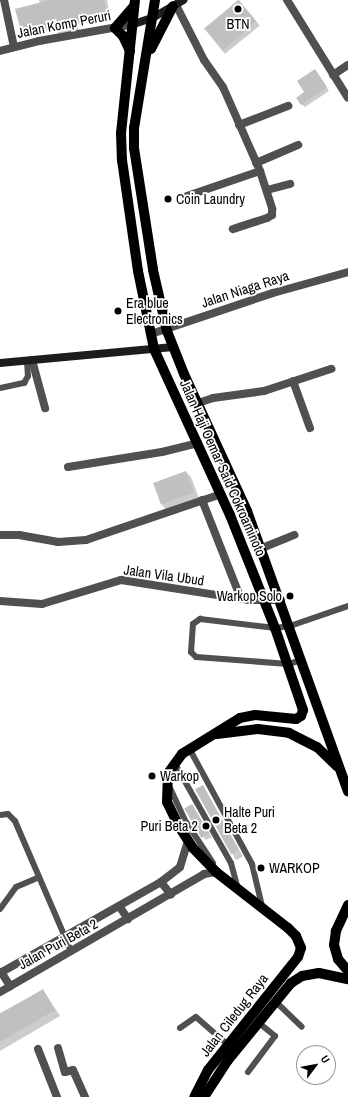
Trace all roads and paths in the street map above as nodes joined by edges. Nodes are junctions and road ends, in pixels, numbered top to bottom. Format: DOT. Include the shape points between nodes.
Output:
graph roads {
  1 [pos="4,0"];
  2 [pos="155,0"];
  3 [pos="287,0"];
  4 [pos="134,3"];
  5 [pos="178,4"];
  6 [pos="154,17"];
  7 [pos="134,24"];
  8 [pos="115,28"];
  9 [pos="14,47"];
  10 [pos="0,51"];
  11 [pos="130,53"];
  12 [pos="147,58"];
  13 [pos="348,66"];
  14 [pos="333,75"];
  15 [pos="348,98"];
  16 [pos="288,106"];
  17 [pos="239,125"];
  18 [pos="298,145"];
  19 [pos="256,163"];
  20 [pos="260,171"];
  21 [pos="290,184"];
  22 [pos="267,190"];
  23 [pos="187,196"];
  24 [pos="233,229"];
  25 [pos="348,272"];
  26 [pos="167,331"];
  27 [pos="151,334"];
  28 [pos="172,347"];
  29 [pos="154,349"];
  30 [pos="29,361"];
  31 [pos="0,363"];
  32 [pos="331,369"];
  33 [pos="293,381"];
  34 [pos="0,388"];
  35 [pos="198,403"];
  36 [pos="45,408"];
  37 [pos="310,428"];
  38 [pos="198,443"];
  39 [pos="68,467"];
  40 [pos="221,494"];
  41 [pos="202,500"];
  42 [pos="0,535"];
  43 [pos="294,535"];
  44 [pos="262,548"];
  45 [pos="241,599"];
  46 [pos="263,600"];
  47 [pos="281,600"];
  48 [pos="0,601"];
  49 [pos="348,606"];
  50 [pos="290,626"];
  51 [pos="275,628"];
  52 [pos="288,664"];
  53 [pos="304,665"];
  54 [pos="210,736"];
  55 [pos="189,748"];
  56 [pos="174,761"];
  57 [pos="168,773"];
  58 [pos="343,776"];
  59 [pos="348,791"];
  60 [pos="0,815"];
  61 [pos="188,841"];
  62 [pos="216,872"];
  63 [pos="39,877"];
  64 [pos="225,878"];
  65 [pos="161,882"];
  66 [pos="236,886"];
  67 [pos="171,895"];
  68 [pos="348,905"];
  69 [pos="119,906"];
  70 [pos="262,906"];
  71 [pos="0,909"];
  72 [pos="128,919"];
  73 [pos="65,936"];
  74 [pos="71,951"];
  75 [pos="300,954"];
  76 [pos="348,971"];
  77 [pos="1,972"];
  78 [pos="348,979"];
  79 [pos="10,986"];
  80 [pos="0,992"];
  81 [pos="275,1001"];
  82 [pos="294,1018"];
  83 [pos="258,1022"];
  84 [pos="289,1024"];
  85 [pos="302,1027"];
  86 [pos="180,1028"];
  87 [pos="228,1045"];
  88 [pos="58,1048"];
  89 [pos="38,1049"];
  90 [pos="248,1072"];
  91 [pos="57,1097"];
  92 [pos="85,1097"];
  93 [pos="194,1097"];
  94 [pos="204,1097"];
  1 -- 9 [label="street"];
  2 -- 6 [label="main road, Jalan Haji Oemar Said Cokroaminoto"];
  3 -- 14 [label="street"];
  4 -- 7 [label="main road, Jalan Haji Oemar Said Cokroaminoto"];
  4 -- 8 [label="main road"];
  5 -- 6 [label="main road"];
  5 -- 12 [label="main road"];
  5 -- 17 [label="street" via="204,60 223,87"];
  6 -- 7 [label="main road"];
  6 -- 12 [label="main road, Jalan Haji Oemar Said Cokroaminoto"];
  7 -- 8 [label="street, Jalan Komp Peruri"];
  7 -- 11 [label="main road, Jalan Haji Oemar Said Cokroaminoto"];
  8 -- 9 [label="street, Jalan Komp Peruri"];
  8 -- 11 [label="main road" via="123,36"];
  9 -- 10 [label="street, Jalan Komp Peruri"];
  11 -- 27 [label="main road, Jalan Haji Oemar Said Cokroaminoto" via="121,133 122,160 138,271"];
  12 -- 26 [label="main road, Jalan Haji Oemar Said Cokroaminoto" via="134,128 134,148 153,270"];
  13 -- 14 [label="street"];
  14 -- 15 [label="street"];
  16 -- 17 [label="street"];
  17 -- 19 [label="street"];
  18 -- 19 [label="street"];
  19 -- 20 [label="street"];
  20 -- 22 [label="street"];
  20 -- 23 [label="street"];
  21 -- 22 [label="street"];
  22 -- 24 [label="street" via="272,215"];
  25 -- 26 [label="street, Jalan Niaga Raya" via="273,293"];
  26 -- 27 [label="street, Jalan Niaga Raya"];
  26 -- 28 [label="main road, Jalan Haji Oemar Said Cokroaminoto"];
  27 -- 29 [label="main road, Jalan Haji Oemar Said Cokroaminoto"];
  28 -- 29 [label="main road"];
  28 -- 35 [label="main road, Jalan Haji Oemar Said Cokroaminoto"];
  29 -- 30 [label="main road"];
  29 -- 38 [label="main road, Jalan Haji Oemar Said Cokroaminoto"];
  30 -- 31 [label="main road"];
  30 -- 34 [label="lane" via="28,376 24,384"];
  30 -- 36 [label="street"];
  32 -- 33 [label="street"];
  33 -- 35 [label="street" via="264,391 213,398"];
  33 -- 37 [label="street"];
  35 -- 44 [label="main road, Jalan Haji Oemar Said Cokroaminoto"];
  38 -- 39 [label="street" via="162,452"];
  38 -- 40 [label="main road, Jalan Haji Oemar Said Cokroaminoto"];
  40 -- 41 [label="street"];
  40 -- 46 [label="main road, Jalan Haji Oemar Said Cokroaminoto"];
  41 -- 42 [label="street" via="73,542"];
  41 -- 45 [label="street"];
  43 -- 44 [label="street"];
  44 -- 47 [label="main road, Jalan Haji Oemar Said Cokroaminoto"];
  45 -- 46 [label="street, Jalan Vila Ubud"];
  45 -- 48 [label="street, Jalan Vila Ubud" via="121,580 42,604"];
  46 -- 47 [label="street, Jalan Vila Ubud"];
  46 -- 51 [label="main road, Jalan Haji Oemar Said Cokroaminoto"];
  47 -- 50 [label="main road, Jalan Haji Oemar Said Cokroaminoto"];
  49 -- 50 [label="lane"];
  50 -- 51 [label="lane"];
  50 -- 53 [label="main road, Jalan Haji Oemar Said Cokroaminoto"];
  51 -- 52 [label="main road, Jalan Haji Oemar Said Cokroaminoto"];
  51 -- 52 [label="lane" via="196,620 193,624 190,652 196,657"];
  52 -- 53 [label="lane"];
  52 -- 54 [label="main road, Jalan Haji Oemar Said Cokroaminoto" via="302,707 303,714 298,719 247,716"];
  53 -- 58 [label="main road"];
  54 -- 55 [label="main road, Jalan Haji Oemar Said Cokroaminoto"];
  54 -- 58 [label="main road" via="251,729 289,733 318,747"];
  55 -- 56 [label="main road, Jalan Haji Oemar Said Cokroaminoto"];
  55 -- 70 [label="lane" via="252,864"];
  56 -- 57 [label="main road, Jalan Haji Oemar Said Cokroaminoto"];
  56 -- 66 [label="lane" via="231,863"];
  57 -- 61 [label="main road, Jalan Haji Oemar Said Cokroaminoto" via="167,802"];
  57 -- 64 [label="lane" via="170,790 177,806 203,850"];
  58 -- 59 [label="main road"];
  60 -- 63 [label="lane" via="8,814 15,821"];
  61 -- 62 [label="main road, Jalan Haji Oemar Said Cokroaminoto"];
  61 -- 65 [label="street, Jalan Puri Beta 2" via="180,867"];
  62 -- 64 [label="main road, Jalan Haji Oemar Said Cokroaminoto"];
  62 -- 67 [label="street, Jalan Puri Beta 2" via="204,874"];
  63 -- 71 [label="lane" via="16,886"];
  63 -- 73 [label="lane"];
  64 -- 66 [label="main road, Jalan Haji Oemar Said Cokroaminoto"];
  65 -- 67 [label="street"];
  65 -- 69 [label="street, Jalan Puri Beta 2"];
  66 -- 70 [label="main road, Jalan Haji Oemar Said Cokroaminoto"];
  67 -- 72 [label="street, Jalan Puri Beta 2"];
  68 -- 76 [label="main road" via="336,931 334,944 338,959"];
  69 -- 72 [label="street"];
  69 -- 73 [label="street, Jalan Puri Beta 2"];
  70 -- 75 [label="main road, Jalan Haji Oemar Said Cokroaminoto" via="294,933 300,944"];
  72 -- 74 [label="street, Jalan Puri Beta 2"];
  73 -- 74 [label="lane"];
  73 -- 77 [label="street, Jalan Puri Beta 2"];
  74 -- 79 [label="street, Jalan Puri Beta 2"];
  75 -- 87 [label="main road, Jalan Ciledug Raya"];
  77 -- 79 [label="street"];
  78 -- 81 [label="main road" via="319,973 302,976"];
  79 -- 80 [label="street, Jalan Puri Beta 2"];
  81 -- 82 [label="lane"];
  81 -- 83 [label="main road"];
  82 -- 84 [label="lane"];
  82 -- 85 [label="lane"];
  83 -- 90 [label="lane" via="276,1036"];
  83 -- 94 [label="main road" via="228,1060"];
  86 -- 87 [label="lane" via="196,1017"];
  87 -- 93 [label="main road, Jalan Ciledug Raya" via="205,1075"];
  88 -- 92 [label="street" via="65,1072 73,1070"];
  89 -- 91 [label="street"];
}
